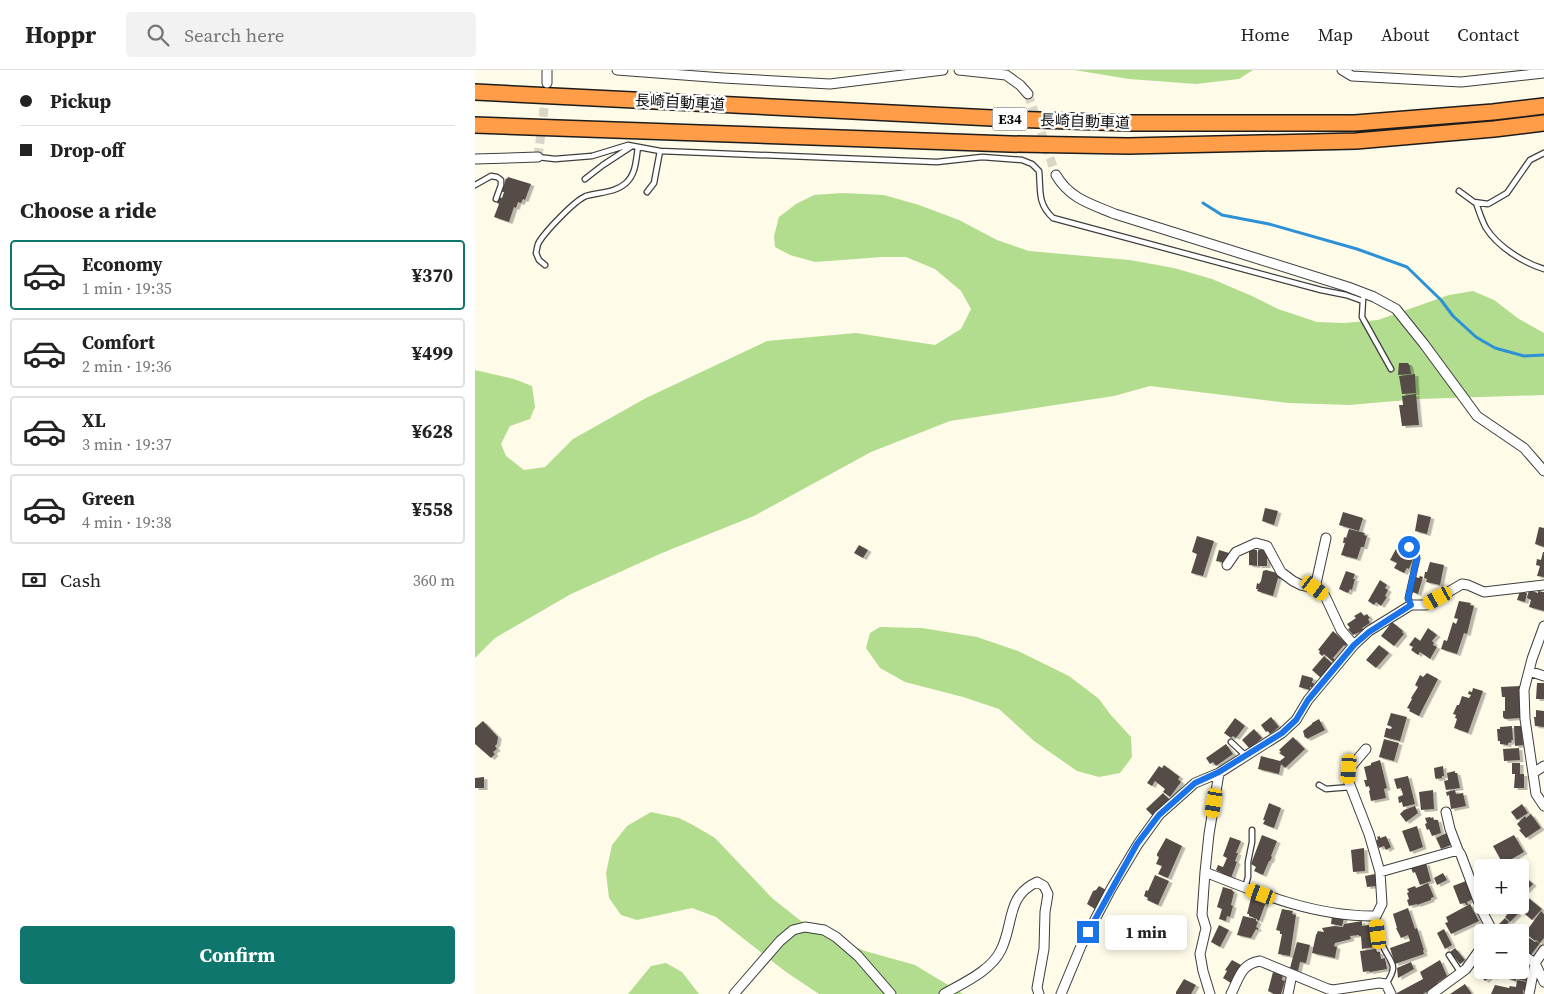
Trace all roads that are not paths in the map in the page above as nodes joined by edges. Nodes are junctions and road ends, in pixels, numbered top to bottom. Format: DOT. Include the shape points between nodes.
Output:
graph roads {
  1 [pos="547,70"];
  2 [pos="617,70"];
  3 [pos="943,70"];
  4 [pos="959,70"];
  5 [pos="1343,70"];
  6 [pos="1544,73"];
  7 [pos="547,83"];
  8 [pos="475,92"];
  9 [pos="1028,94"];
  10 [pos="1544,106"];
  11 [pos="1544,123"];
  12 [pos="475,125"];
  13 [pos="632,146"];
  14 [pos="638,147"];
  15 [pos="660,151"];
  16 [pos="1544,153"];
  17 [pos="538,157"];
  18 [pos="475,159"];
  19 [pos="1056,175"];
  20 [pos="585,179"];
  21 [pos="475,185"];
  22 [pos="1459,191"];
  23 [pos="647,192"];
  24 [pos="496,199"];
  25 [pos="1476,203"];
  26 [pos="545,265"];
  27 [pos="1544,269"];
  28 [pos="1364,297"];
  29 [pos="1391,370"];
  30 [pos="1544,471"];
  31 [pos="1326,538"];
  32 [pos="1409,547"];
  33 [pos="1227,566"];
  34 [pos="1544,586"];
  35 [pos="1315,588"];
  36 [pos="1411,605"];
  37 [pos="1544,626"];
  38 [pos="1354,645"];
  39 [pos="1529,671"];
  40 [pos="1544,676"];
  41 [pos="1231,742"];
  42 [pos="1366,749"];
  43 [pos="1247,756"];
  44 [pos="1544,766"];
  45 [pos="1219,772"];
  46 [pos="1533,773"];
  47 [pos="1319,785"];
  48 [pos="1351,787"];
  49 [pos="1544,806"];
  50 [pos="1446,812"];
  51 [pos="1252,830"];
  52 [pos="1458,850"];
  53 [pos="1205,872"];
  54 [pos="1380,872"];
  55 [pos="1245,888"];
  56 [pos="1376,916"];
  57 [pos="1488,924"];
  58 [pos="1544,950"];
  59 [pos="1449,955"];
  60 [pos="1474,958"];
  61 [pos="1529,959"];
  62 [pos="1535,963"];
  63 [pos="1461,973"];
  64 [pos="1292,974"];
  65 [pos="1544,982"];
  66 [pos="1386,984"];
  67 [pos="1333,992"];
  68 [pos="734,994"];
  69 [pos="891,994"];
  70 [pos="944,994"];
  71 [pos="1039,994"];
  72 [pos="1061,994"];
  73 [pos="1210,994"];
  74 [pos="1231,994"];
  75 [pos="1288,994"];
  76 [pos="1391,994"];
  77 [pos="1432,994"];
  78 [pos="1529,994"];
  1 -- 7 [label="street"];
  2 -- 3 [label="street" via="830,84"];
  4 -- 9 [label="street" via="1006,75"];
  5 -- 6 [label="street" via="1352,76 1461,82"];
  8 -- 10 [label="highway, 長崎自動車道 / E34" via="1128,123 1355,123"];
  11 -- 12 [label="highway, 長崎自動車道 / E34" via="1357,141 1128,146"];
  13 -- 14 [label="lane"];
  13 -- 17 [label="lane" via="591,156"];
  13 -- 20 [label="lane"];
  14 -- 15 [label="lane"];
  14 -- 26 [label="lane" via="635,170 627,182 617,190 583,197 558,219 539,243 536,253"];
  15 -- 23 [label="lane" via="653,183"];
  15 -- 28 [label="lane" via="937,162 982,157 1022,160 1039,170 1041,202 1053,218 1321,290"];
  16 -- 25 [label="lane" via="1530,160 1507,193 1498,200"];
  17 -- 18 [label="street"];
  19 -- 28 [label="street" via="1062,185 1081,200 1115,214"];
  21 -- 24 [label="lane" via="491,176 497,177 501,185"];
  22 -- 25 [label="lane"];
  25 -- 27 [label="lane" via="1486,228 1500,243"];
  28 -- 29 [label="lane" via="1362,317"];
  28 -- 30 [label="street" via="1397,309 1477,416 1524,448"];
  31 -- 35 [label="street"];
  32 -- 36 [label="lane" via="1417,558 1408,598"];
  33 -- 35 [label="street" via="1236,552 1256,543 1267,546 1281,572 1301,585"];
  34 -- 36 [label="street" via="1484,592 1462,584 1426,605"];
  35 -- 38 [label="street" via="1325,596 1341,630"];
  36 -- 38 [label="street"];
  37 -- 39 [label="street"];
  38 -- 43 [label="street" via="1308,700 1296,720"];
  39 -- 40 [label="street"];
  39 -- 46 [label="street" via="1524,690 1525,720"];
  41 -- 43 [label="lane"];
  42 -- 48 [label="street" via="1349,769"];
  43 -- 45 [label="street"];
  44 -- 46 [label="street"];
  45 -- 53 [label="street"];
  45 -- 72 [label="street" via="1195,783 1159,815 1137,844 1081,946"];
  46 -- 49 [label="street" via="1536,794"];
  47 -- 48 [label="lane" via="1326,789"];
  48 -- 54 [label="street"];
  50 -- 52 [label="street"];
  51 -- 55 [label="lane"];
  52 -- 54 [label="street"];
  52 -- 57 [label="street"];
  53 -- 55 [label="street"];
  53 -- 73 [label="street" via="1202,915 1206,928 1200,954"];
  54 -- 56 [label="street" via="1382,904"];
  55 -- 56 [label="street" via="1293,905 1354,917"];
  56 -- 66 [label="lane" via="1378,934 1393,967"];
  58 -- 62 [label="street"];
  59 -- 63 [label="lane"];
  60 -- 63 [label="street"];
  61 -- 62 [label="street"];
  62 -- 65 [label="street"];
  62 -- 78 [label="street"];
  63 -- 77 [label="street"];
  64 -- 67 [label="street"];
  64 -- 74 [label="street" via="1260,961 1251,963 1245,967"];
  64 -- 75 [label="street"];
  66 -- 67 [label="street"];
  66 -- 76 [label="street"];
  68 -- 69 [label="street" via="780,941 793,930 805,927 825,930 836,937"];
  70 -- 71 [label="street" via="991,964 1001,951 1017,897 1037,882 1048,894 1037,988"];
}
